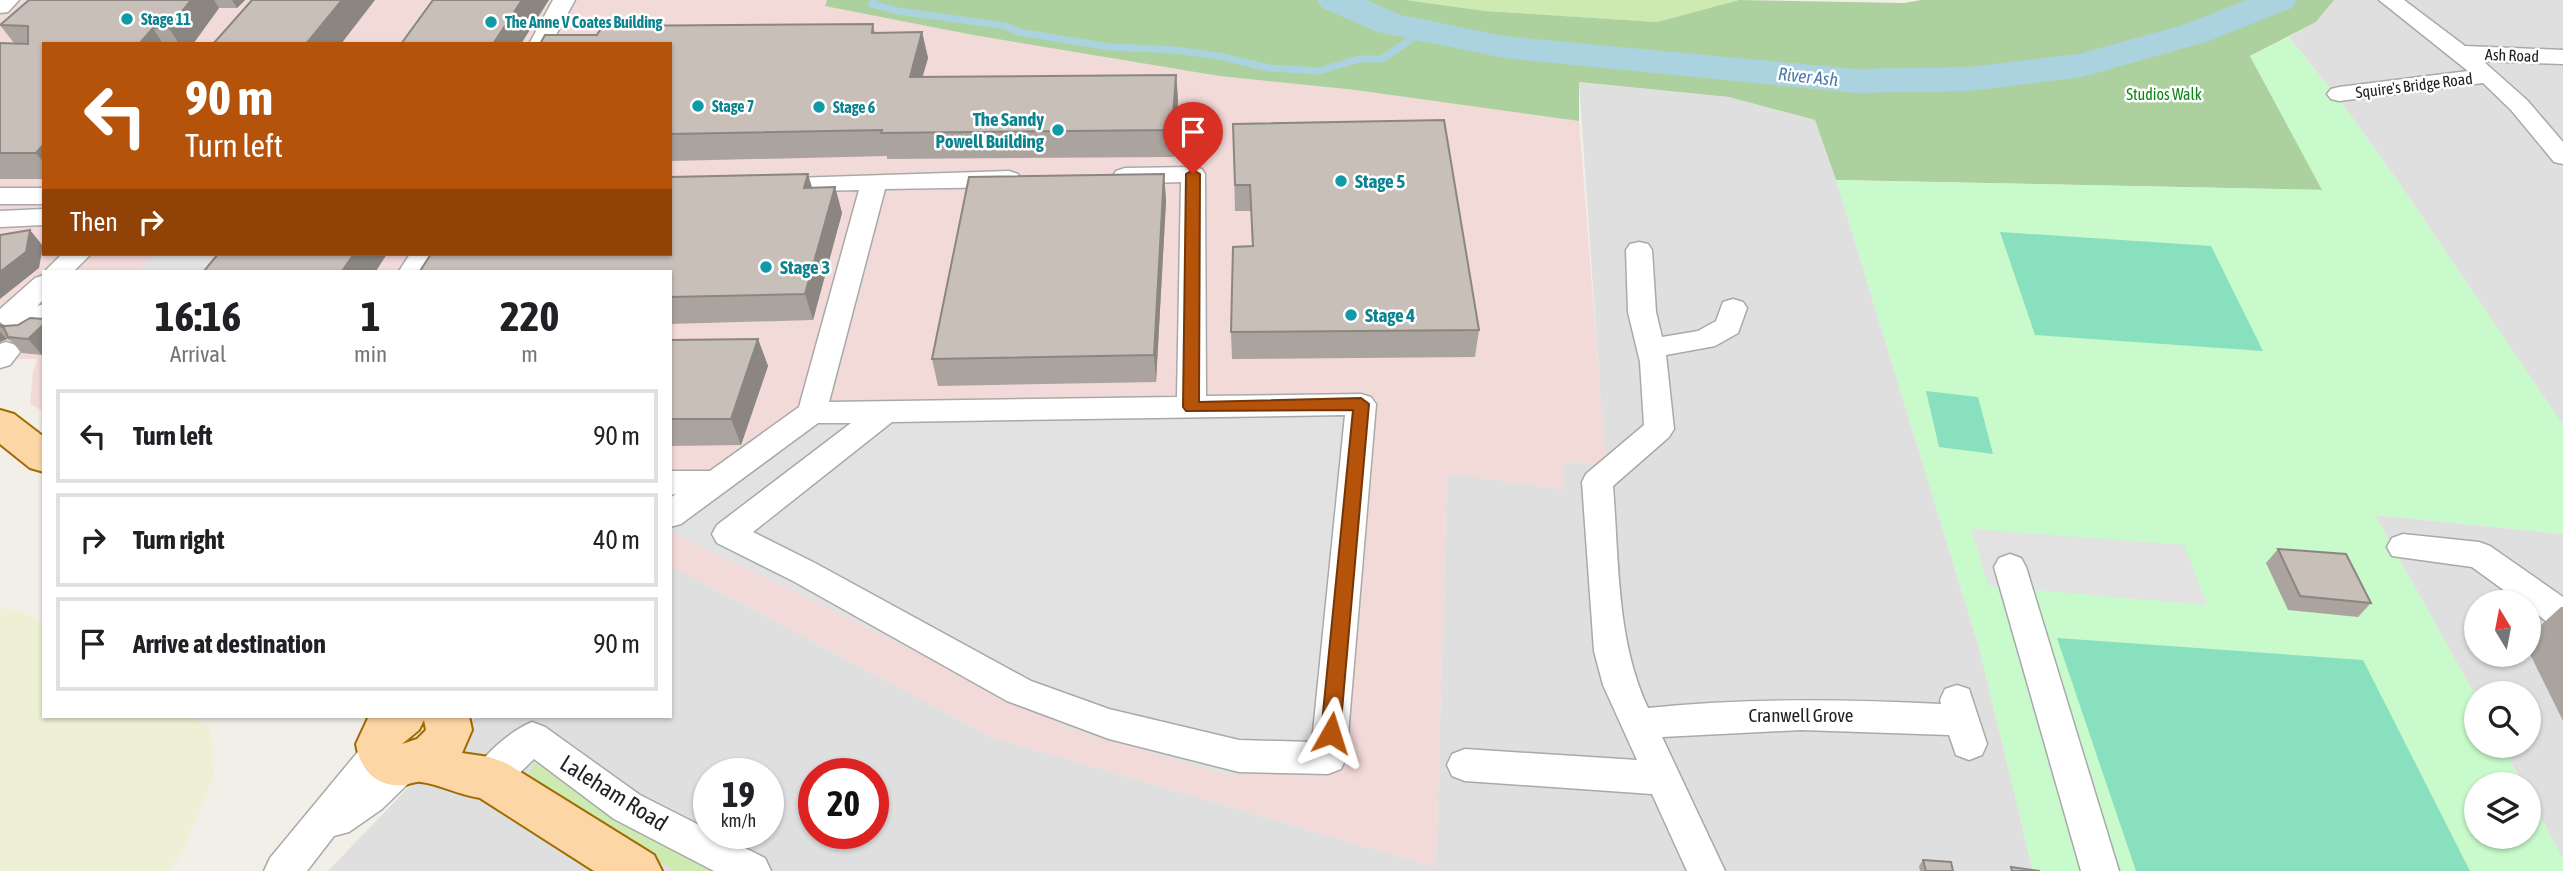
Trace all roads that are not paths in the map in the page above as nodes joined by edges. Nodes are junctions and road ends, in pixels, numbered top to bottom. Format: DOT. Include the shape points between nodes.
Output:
graph roads {
  1 [pos="8,0"];
  2 [pos="564,0"];
  3 [pos="2390,0"];
  4 [pos="0,6"];
  5 [pos="541,42"];
  6 [pos="2461,53"];
  7 [pos="2563,57"];
  8 [pos="2488,75"];
  9 [pos="2339,94"];
  10 [pos="2563,157"];
  11 [pos="1096,177"];
  12 [pos="1027,178"];
  13 [pos="874,182"];
  14 [pos="752,184"];
  15 [pos="22,196"];
  16 [pos="42,217"];
  17 [pos="0,218"];
  18 [pos="1639,250"];
  19 [pos="59,256"];
  20 [pos="76,256"];
  21 [pos="97,256"];
  22 [pos="47,270"];
  23 [pos="59,270"];
  24 [pos="83,270"];
  25 [pos="42,278"];
  26 [pos="42,287"];
  27 [pos="1732,308"];
  28 [pos="14,333"];
  29 [pos="1651,348"];
  30 [pos="1191,407"];
  31 [pos="812,413"];
  32 [pos="884,413"];
  33 [pos="0,424"];
  34 [pos="42,456"];
  35 [pos="0,463"];
  36 [pos="42,468"];
  37 [pos="716,482"];
  38 [pos="672,483"];
  39 [pos="672,514"];
  40 [pos="2403,547"];
  41 [pos="2010,567"];
  42 [pos="2563,615"];
  43 [pos="1963,722"];
  44 [pos="1639,724"];
  45 [pos="415,732"];
  46 [pos="1465,765"];
  47 [pos="489,778"];
  48 [pos="1663,778"];
  49 [pos="283,871"];
  50 [pos="637,871"];
  51 [pos="752,871"];
  52 [pos="1706,871"];
  53 [pos="2099,871"];
  1 -- 4 [label="street"];
  2 -- 5 [label="street"];
  3 -- 6 [label="street, Squire's Bridge Road"];
  6 -- 7 [label="street, Ash Road"];
  6 -- 8 [label="street, Squire's Bridge Road"];
  8 -- 9 [label="street, Squire's Bridge Road"];
  8 -- 10 [label="street, Squire's Bridge Road"];
  11 -- 30 [label="street" via="1193,174"];
  12 -- 13 [label="street"];
  13 -- 14 [label="street"];
  13 -- 31 [label="street"];
  15 -- 17 [label="street"];
  16 -- 17 [label="street"];
  18 -- 29 [label="street" via="1643,312"];
  19 -- 22 [label="street"];
  20 -- 23 [label="street"];
  21 -- 24 [label="street"];
  25 -- 28 [label="street"];
  26 -- 28 [label="street"];
  27 -- 29 [label="street" via="1728,326 1705,339"];
  29 -- 44 [label="street" via="1659,429 1597,482 1611,651 1620,685"];
  30 -- 32 [label="street"];
  30 -- 32 [label="street" via="1361,404 1328,758 1239,756 1109,724 1019,691 728,534"];
  31 -- 32 [label="street"];
  31 -- 37 [label="street"];
  33 -- 34 [label="main road"];
  35 -- 36 [label="main road"];
  37 -- 38 [label="street"];
  37 -- 39 [label="street"];
  40 -- 42 [label="street" via="2479,555"];
  41 -- 53 [label="street"];
  43 -- 44 [label="street, Cranwell Grove" via="1802,713 1704,716"];
  44 -- 48 [label="street"];
  45 -- 47 [label="main road" via="459,774"];
  45 -- 49 [label="street" via="369,797 314,835"];
  46 -- 48 [label="street"];
  47 -- 50 [label="main road"];
  47 -- 51 [label="street, Laleham Road" via="532,738 627,807"];
  48 -- 52 [label="street"];
}
